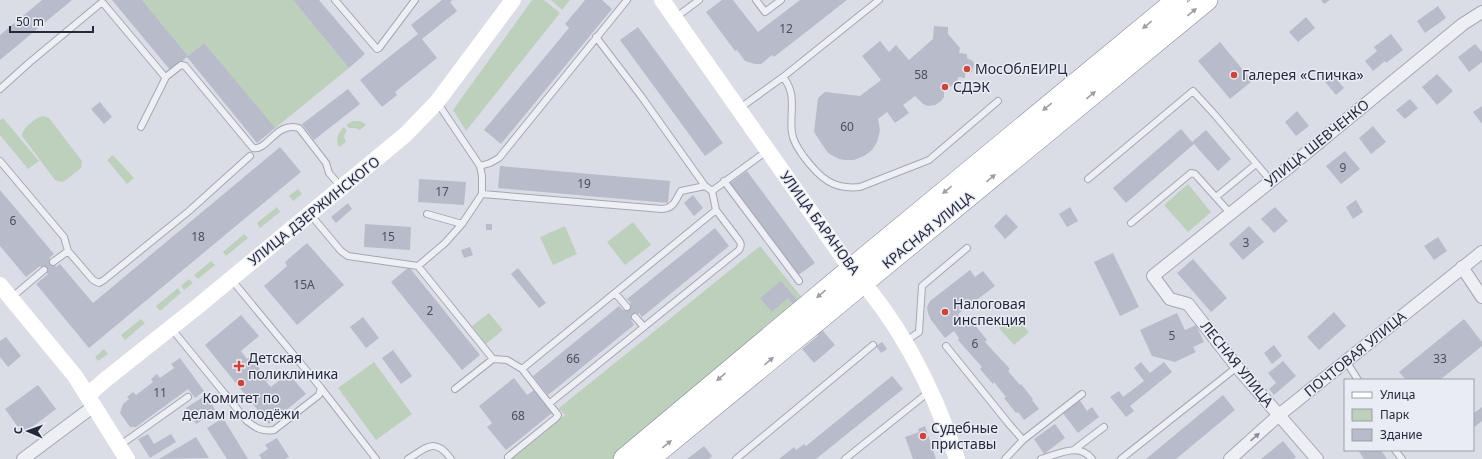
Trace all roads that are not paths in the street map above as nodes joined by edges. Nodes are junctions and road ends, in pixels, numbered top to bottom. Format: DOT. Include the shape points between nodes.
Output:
graph roads {
  1 [pos="336,0"];
  2 [pos="415,0"];
  3 [pos="513,0"];
  4 [pos="627,0"];
  5 [pos="662,0"];
  6 [pos="699,0"];
  7 [pos="756,0"];
  8 [pos="781,0"];
  9 [pos="879,0"];
  10 [pos="1177,0"];
  11 [pos="1207,0"];
  12 [pos="101,2"];
  13 [pos="1482,12"];
  14 [pos="675,18"];
  15 [pos="596,37"];
  16 [pos="166,77"];
  17 [pos="784,78"];
  18 [pos="0,89"];
  19 [pos="998,101"];
  20 [pos="438,102"];
  21 [pos="739,109"];
  22 [pos="140,127"];
  23 [pos="768,150"];
  24 [pos="250,156"];
  25 [pos="0,161"];
  26 [pos="1256,164"];
  27 [pos="480,166"];
  28 [pos="1088,179"];
  29 [pos="1270,180"];
  30 [pos="724,181"];
  31 [pos="706,186"];
  32 [pos="342,188"];
  33 [pos="712,191"];
  34 [pos="482,194"];
  35 [pos="1216,197"];
  36 [pos="716,210"];
  37 [pos="1230,213"];
  38 [pos="310,214"];
  39 [pos="428,214"];
  40 [pos="1131,223"];
  41 [pos="462,224"];
  42 [pos="967,248"];
  43 [pos="68,250"];
  44 [pos="1482,252"];
  45 [pos="53,262"];
  46 [pos="418,266"];
  47 [pos="1462,267"];
  48 [pos="44,270"];
  49 [pos="857,276"];
  50 [pos="1153,276"];
  51 [pos="231,279"];
  52 [pos="799,281"];
  53 [pos="0,285"];
  54 [pos="615,293"];
  55 [pos="1482,297"];
  56 [pos="10,298"];
  57 [pos="626,307"];
  58 [pos="635,317"];
  59 [pos="644,327"];
  60 [pos="171,328"];
  61 [pos="904,342"];
  62 [pos="874,345"];
  63 [pos="946,346"];
  64 [pos="493,359"];
  65 [pos="1346,361"];
  66 [pos="1237,367"];
  67 [pos="522,369"];
  68 [pos="1357,379"];
  69 [pos="321,388"];
  70 [pos="455,389"];
  71 [pos="930,391"];
  72 [pos="1082,394"];
  73 [pos="188,397"];
  74 [pos="91,401"];
  75 [pos="550,402"];
  76 [pos="1280,415"];
  77 [pos="1104,427"];
  78 [pos="1023,440"];
  79 [pos="1075,449"];
  80 [pos="1396,451"];
  81 [pos="123,452"];
  82 [pos="508,457"];
  83 [pos="23,459"];
  84 [pos="376,459"];
  85 [pos="408,459"];
  86 [pos="451,459"];
  87 [pos="624,459"];
  88 [pos="649,459"];
  89 [pos="736,459"];
  90 [pos="845,459"];
  91 [pos="957,459"];
  92 [pos="1005,459"];
  93 [pos="1041,459"];
  94 [pos="1092,459"];
  95 [pos="1121,459"];
  96 [pos="1230,459"];
  97 [pos="1317,459"];
  98 [pos="1402,459"];
  1 -- 2 [label="lane" via="377,49"];
  3 -- 20 [label="street, УЛИЦА ДЗЕРЖИНСКОГО"];
  4 -- 15 [label="lane"];
  5 -- 14 [label="street, УЛИЦА БАРАНОВА"];
  6 -- 14 [label="lane"];
  7 -- 8 [label="lane" via="765,12"];
  9 -- 17 [label="lane"];
  10 -- 49 [label="highway, КРАСНАЯ УЛИЦА, one-way"];
  49 -- 11 [label="highway, КРАСНАЯ УЛИЦА, one-way"];
  12 -- 16 [label="lane"];
  12 -- 18 [label="lane"];
  13 -- 29 [label="street, УЛИЦА ШЕВЧЕНКО" via="1463,24"];
  14 -- 21 [label="street, УЛИЦА БАРАНОВА"];
  15 -- 27 [label="lane" via="499,158"];
  15 -- 31 [label="lane"];
  16 -- 22 [label="lane"];
  16 -- 32 [label="lane" via="181,65 185,66 254,148 259,148 288,126 299,128"];
  17 -- 19 [label="lane" via="792,92 791,125 795,144 823,178 837,186 851,188 860,187 929,160"];
  17 -- 21 [label="lane"];
  20 -- 27 [label="lane"];
  20 -- 32 [label="street, УЛИЦА ДЗЕРЖИНСКОГО" via="396,143"];
  21 -- 23 [label="street, УЛИЦА БАРАНОВА"];
  23 -- 30 [label="lane"];
  23 -- 49 [label="street, УЛИЦА БАРАНОВА"];
  24 -- 43 [label="lane" via="189,211 99,283 93,280"];
  25 -- 43 [label="lane" via="64,237"];
  26 -- 28 [label="lane" via="1193,90"];
  26 -- 29 [label="lane"];
  26 -- 35 [label="lane"];
  27 -- 34 [label="lane"];
  29 -- 37 [label="street, УЛИЦА ШЕВЧЕНКО"];
  30 -- 33 [label="lane"];
  30 -- 52 [label="lane"];
  31 -- 33 [label="lane"];
  31 -- 34 [label="lane" via="681,191 674,204 662,209"];
  32 -- 38 [label="street, УЛИЦА ДЗЕРЖИНСКОГО"];
  33 -- 36 [label="lane"];
  34 -- 41 [label="lane"];
  35 -- 37 [label="lane"];
  35 -- 40 [label="lane" via="1191,172"];
  36 -- 54 [label="lane"];
  36 -- 59 [label="lane" via="741,243 739,250"];
  37 -- 50 [label="street, УЛИЦА ШЕВЧЕНКО"];
  38 -- 46 [label="lane" via="348,256"];
  38 -- 51 [label="street, УЛИЦА ДЗЕРЖИНСКОГО"];
  39 -- 41 [label="lane"];
  41 -- 46 [label="lane" via="445,243"];
  42 -- 61 [label="lane" via="922,286 919,332"];
  43 -- 45 [label="lane"];
  44 -- 47 [label="street, ПОЧТОВАЯ УЛИЦА"];
  46 -- 64 [label="lane"];
  47 -- 55 [label="street"];
  47 -- 65 [label="street, ПОЧТОВАЯ УЛИЦА"];
  48 -- 56 [label="lane"];
  49 -- 61 [label="street, УЛИЦА БАРАНОВА"];
  49 -- 87 [label="highway, КРАСНАЯ УЛИЦА, one-way"];
  88 -- 49 [label="highway, КРАСНАЯ УЛИЦА, one-way"];
  50 -- 66 [label="street, ЛЕСНАЯ УЛИЦА" via="1170,299 1188,304"];
  51 -- 60 [label="street, УЛИЦА ДЗЕРЖИНСКОГО"];
  51 -- 69 [label="lane"];
  53 -- 56 [label="street"];
  54 -- 57 [label="lane"];
  54 -- 67 [label="lane"];
  56 -- 74 [label="street" via="73,373"];
  58 -- 59 [label="lane"];
  59 -- 75 [label="lane"];
  60 -- 69 [label="lane" via="247,421 260,430 274,430 319,395"];
  60 -- 74 [label="street, УЛИЦА ДЗЕРЖИНСКОГО" via="105,380"];
  61 -- 71 [label="street, УЛИЦА БАРАНОВА"];
  62 -- 89 [label="lane"];
  63 -- 78 [label="lane"];
  64 -- 67 [label="lane" via="507,360"];
  64 -- 70 [label="lane"];
  65 -- 68 [label="lane"];
  65 -- 76 [label="street, ПОЧТОВАЯ УЛИЦА"];
  66 -- 76 [label="street, ЛЕСНАЯ УЛИЦА"];
  66 -- 95 [label="lane"];
  67 -- 75 [label="lane"];
  69 -- 84 [label="lane"];
  71 -- 90 [label="lane"];
  71 -- 91 [label="street, УЛИЦА БАРАНОВА"];
  72 -- 78 [label="lane"];
  73 -- 81 [label="lane"];
  74 -- 81 [label="street"];
  74 -- 83 [label="street, УЛИЦА ДЗЕРЖИНСКОГО"];
  75 -- 82 [label="lane" via="558,414 556,418"];
  96 -- 76 [label="street, ПОЧТОВАЯ УЛИЦА, one-way"];
  76 -- 97 [label="street, ЛЕСНАЯ УЛИЦА"];
  77 -- 79 [label="lane"];
  78 -- 92 [label="lane"];
  79 -- 93 [label="lane"];
  79 -- 94 [label="lane" via="1085,452"];
  80 -- 98 [label="lane"];
  85 -- 86 [label="lane" via="428,447 436,446 442,448"];
}
